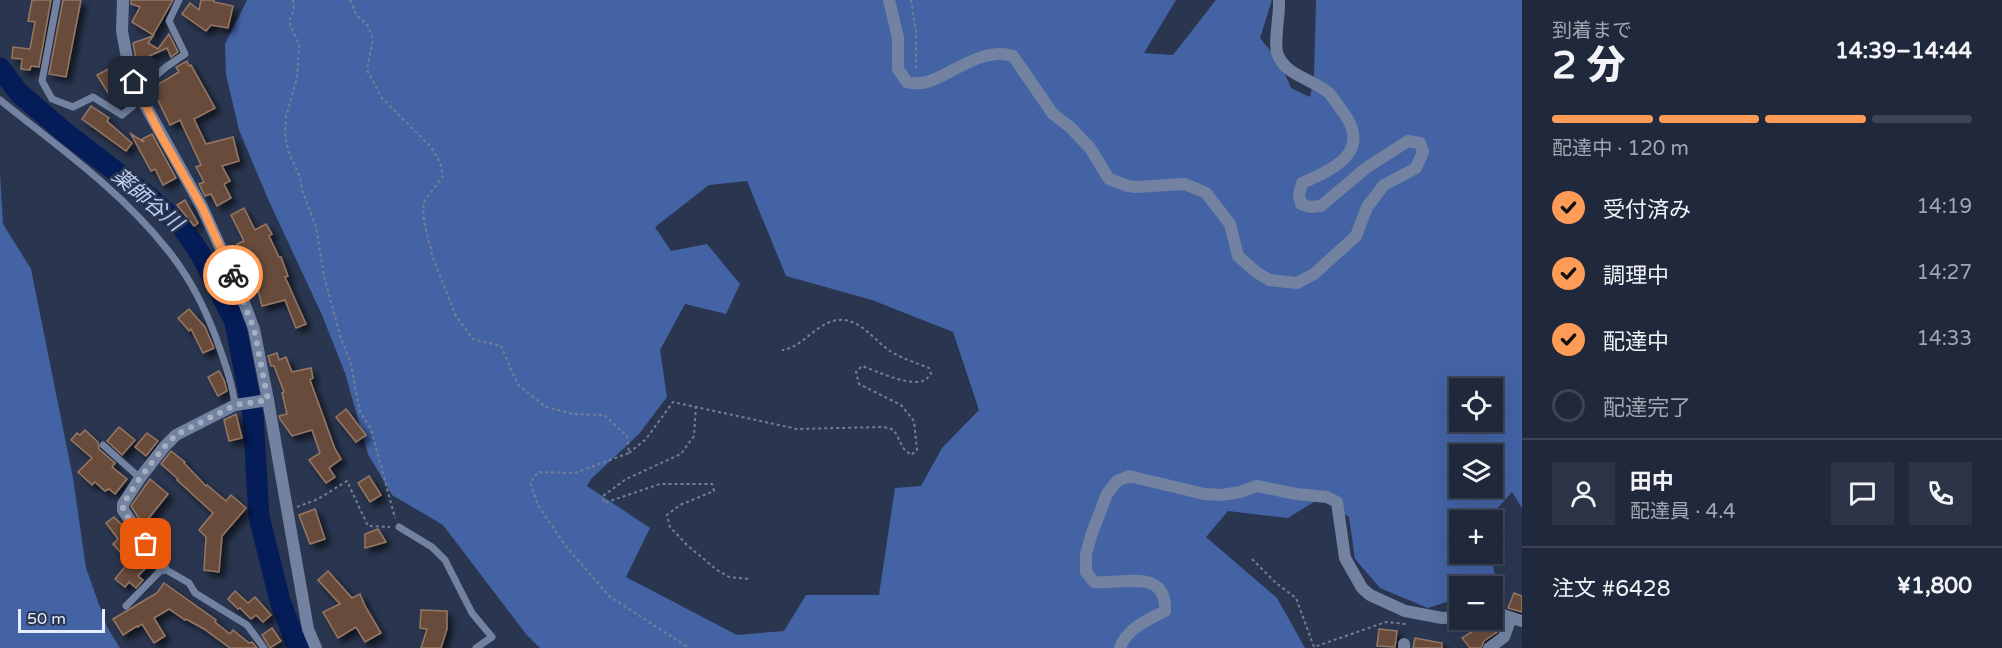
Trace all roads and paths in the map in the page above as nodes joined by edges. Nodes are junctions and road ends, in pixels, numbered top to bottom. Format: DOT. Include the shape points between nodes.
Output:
graph roads {
  1 [pos="57,0"];
  2 [pos="123,0"];
  3 [pos="179,0"];
  4 [pos="293,0"];
  5 [pos="350,0"];
  6 [pos="889,0"];
  7 [pos="911,0"];
  8 [pos="1279,0"];
  9 [pos="915,85"];
  10 [pos="139,94"];
  11 [pos="0,100"];
  12 [pos="782,350"];
  13 [pos="265,401"];
  14 [pos="238,405"];
  15 [pos="696,406"];
  16 [pos="103,445"];
  17 [pos="629,453"];
  18 [pos="140,478"];
  19 [pos="288,511"];
  20 [pos="399,527"];
  21 [pos="1252,559"];
  22 [pos="164,568"];
  23 [pos="749,579"];
  24 [pos="126,606"];
  25 [pos="1449,618"];
  26 [pos="1517,619"];
  27 [pos="1407,624"];
  28 [pos="264,648"];
  29 [pos="316,648"];
  30 [pos="476,648"];
  31 [pos="689,648"];
  32 [pos="1120,648"];
  33 [pos="1489,648"];
  1 -- 10 [label="lane" via="42,74 44,88 52,99 73,107 93,97 122,116"];
  2 -- 10 [label="street" via="126,57"];
  3 -- 10 [label="lane" via="169,21 185,54"];
  4 -- 20 [label="path" via="290,22 299,45 285,137 316,226 324,276 350,360 360,412 371,429"];
  5 -- 17 [label="path" via="373,39 367,70 382,98 431,147 440,162 443,176 423,203 424,222 433,258 456,316 472,339 501,346 518,385 546,407 574,414 604,415 627,436"];
  6 -- 9 [label="street" via="898,38 898,69 907,82"];
  7 -- 9 [label="path" via="916,31"];
  8 -- 9 [label="street" via="1276,53 1284,67 1329,93 1354,134 1353,148 1347,155 1327,172 1302,183 1301,204 1321,206 1366,168 1408,141 1420,143 1423,152 1416,168 1384,185 1372,199 1356,236 1314,274 1297,283 1269,280 1238,256 1230,224 1206,193 1185,184 1128,186 1109,179 1090,148 1053,114 1013,56 986,54"];
  10 -- 13 [label="street" via="202,207 237,284 254,329"];
  11 -- 14 [label="lane" via="97,178 168,250 213,329"];
  12 -- 15 [label="path" via="791,349 831,322 849,321 863,327 890,351 929,368 931,374 920,382 862,366 856,372 859,384 901,405 914,421 917,450 910,455 894,430 884,427 797,429"];
  13 -- 14 [label="street"];
  13 -- 19 [label="street"];
  14 -- 18 [label="street" via="176,435"];
  15 -- 17 [label="path" via="673,402 646,439"];
  15 -- 23 [label="path" via="694,436 681,454 626,479 603,495 604,503 660,484 712,484 714,491 667,515 670,527 717,570 729,577"];
  16 -- 18 [label="lane"];
  17 -- 31 [label="path" via="574,472 538,472 530,483 538,505 565,545 609,596"];
  18 -- 22 [label="street" via="123,510"];
  19 -- 20 [label="path" via="347,481 368,526"];
  19 -- 29 [label="street" via="308,629"];
  20 -- 30 [label="lane" via="445,560 472,613 492,637"];
  21 -- 27 [label="path" via="1296,597 1314,646 1386,622"];
  22 -- 24 [label="lane"];
  22 -- 28 [label="lane" via="189,583 195,593 247,625"];
  25 -- 32 [label="street" via="1406,611 1362,588 1345,558 1337,502 1327,497 1257,486 1222,495 1204,494 1129,476 1117,481 1107,494 1086,554 1086,572 1094,582 1153,583 1166,599 1165,611 1136,626"];
  26 -- 33 [label="street" via="1504,637"];
}
